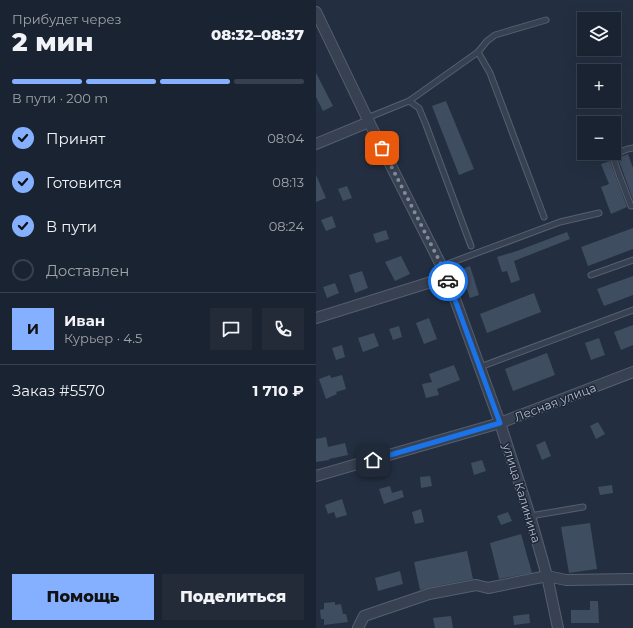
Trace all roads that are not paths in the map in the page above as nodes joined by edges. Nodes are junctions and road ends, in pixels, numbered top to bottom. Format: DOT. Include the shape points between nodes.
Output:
graph roads {
  1 [pos="316,12"];
  2 [pos="546,20"];
  3 [pos="478,52"];
  4 [pos="409,101"];
  5 [pos="368,120"];
  6 [pos="316,144"];
  7 [pos="633,148"];
  8 [pos="631,206"];
  9 [pos="599,213"];
  10 [pos="544,217"];
  11 [pos="471,246"];
  12 [pos="633,260"];
  13 [pos="442,266"];
  14 [pos="591,275"];
  15 [pos="447,277"];
  16 [pos="633,310"];
  17 [pos="316,318"];
  18 [pos="480,368"];
  19 [pos="633,372"];
  20 [pos="500,423"];
  21 [pos="316,476"];
  22 [pos="583,507"];
  23 [pos="530,516"];
  24 [pos="547,576"];
  25 [pos="633,579"];
  26 [pos="358,628"];
  27 [pos="558,628"];
  1 -- 5 [label="street, улица Калинина"];
  2 -- 3 [label="lane" via="494,35"];
  3 -- 4 [label="lane"];
  3 -- 10 [label="lane" via="490,73"];
  4 -- 5 [label="lane"];
  4 -- 11 [label="lane" via="418,108 426,125"];
  5 -- 6 [label="street"];
  5 -- 13 [label="street, улица Калинина"];
  7 -- 8 [label="lane" via="613,157"];
  9 -- 13 [label="lane" via="560,222"];
  12 -- 14 [label="lane"];
  13 -- 15 [label="street, улица Калинина"];
  15 -- 17 [label="street"];
  15 -- 18 [label="street, улица Калинина"];
  16 -- 18 [label="lane"];
  18 -- 20 [label="street, улица Калинина"];
  19 -- 20 [label="street, Лесная улица"];
  20 -- 21 [label="street, Лесная улица"];
  20 -- 23 [label="street, улица Калинина"];
  22 -- 23 [label="lane"];
  23 -- 24 [label="street, улица Калинина"];
  24 -- 25 [label="street" via="566,580"];
  24 -- 26 [label="street" via="488,588 476,585 430,594 364,616"];
  24 -- 27 [label="street, улица Калинина"];
}
